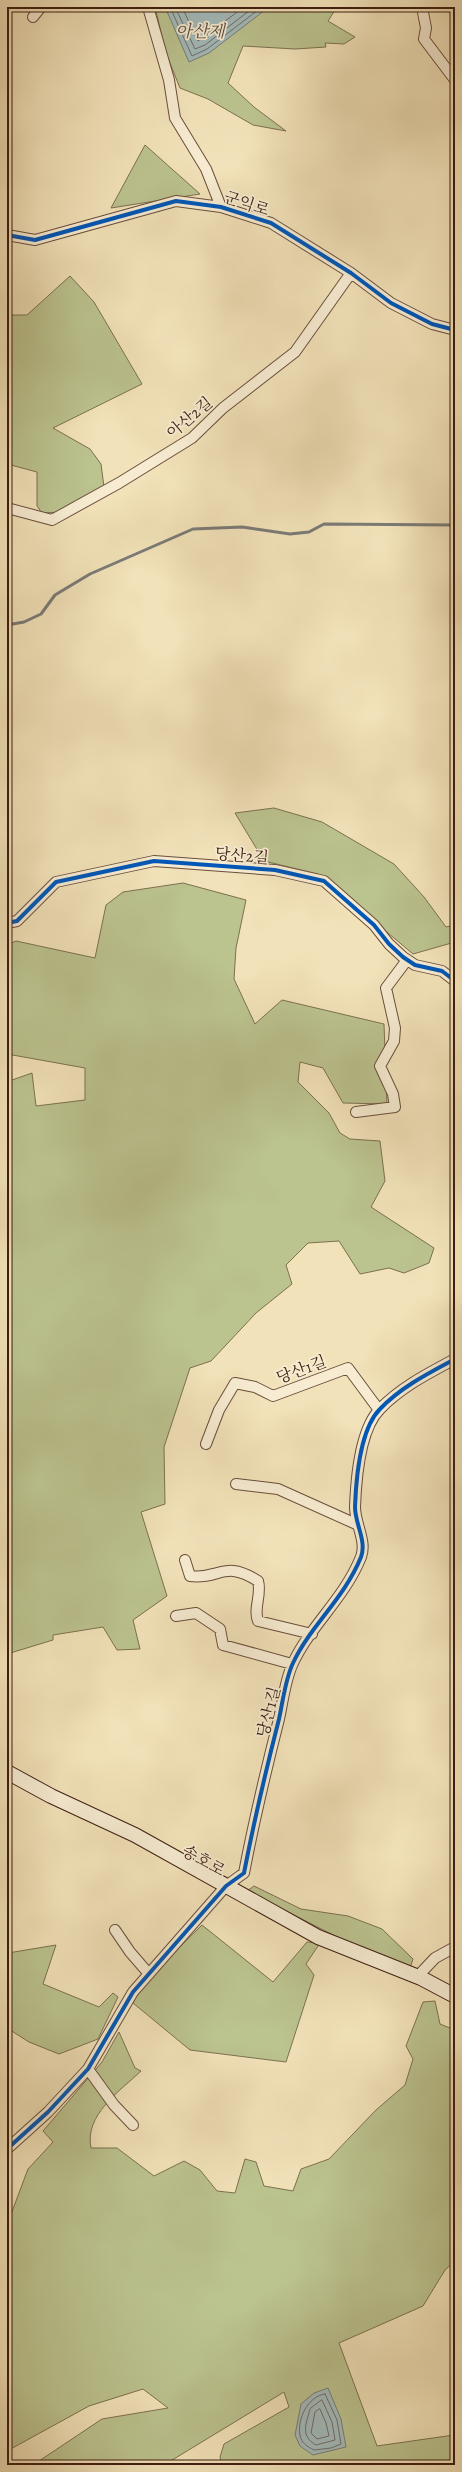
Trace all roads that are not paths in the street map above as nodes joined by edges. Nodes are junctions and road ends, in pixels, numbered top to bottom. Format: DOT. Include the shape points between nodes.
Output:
graph roads {
  1 [pos="41,7"];
  2 [pos="148,7"];
  3 [pos="424,7"];
  4 [pos="451,7"];
  5 [pos="455,8"];
  6 [pos="33,17"];
  7 [pos="455,80"];
  8 [pos="221,207"];
  9 [pos="7,235"];
  10 [pos="351,273"];
  11 [pos="455,330"];
  12 [pos="7,508"];
  13 [pos="7,923"];
  14 [pos="407,960"];
  15 [pos="455,981"];
  16 [pos="356,1112"];
  17 [pos="455,1359"];
  18 [pos="379,1410"];
  19 [pos="206,1444"];
  20 [pos="236,1484"];
  21 [pos="356,1524"];
  22 [pos="185,1560"];
  23 [pos="176,1616"];
  24 [pos="312,1634"];
  25 [pos="292,1664"];
  26 [pos="7,1772"];
  27 [pos="226,1886"];
  28 [pos="115,1930"];
  29 [pos="455,1947"];
  30 [pos="149,1974"];
  31 [pos="417,1977"];
  32 [pos="455,1996"];
  33 [pos="88,2069"];
  34 [pos="133,2125"];
  35 [pos="7,2149"];
  1 -- 6 [label="street"];
  2 -- 8 [label="street" via="169,80 175,118 206,169"];
  3 -- 7 [label="street" via="424,39"];
  4 -- 5 [label="street"];
  8 -- 9 [label="street, 군익로" via="176,201 35,240"];
  8 -- 10 [label="street, 군익로" via="271,223"];
  10 -- 11 [label="street, 군익로" via="391,303 432,324"];
  10 -- 12 [label="street, 아산2길" via="295,352 223,408 192,438 52,520"];
  13 -- 14 [label="street, 당산2길" via="17,921 56,882 154,860 275,870 324,881 374,925 389,944"];
  14 -- 15 [label="street, 당산2길" via="415,965 442,971"];
  14 -- 16 [label="street" via="386,988 395,1028 394,1041 380,1066 396,1107"];
  17 -- 18 [label="street, 당산1길" via="402,1389"];
  18 -- 19 [label="street, 당산1길" via="348,1368 272,1396 255,1387 235,1383 219,1410"];
  18 -- 21 [label="street, 당산1길" via="367,1432 361,1456 355,1507"];
  20 -- 21 [label="street" via="278,1489"];
  21 -- 24 [label="street, 당산1길" via="362,1536 362,1554 351,1581"];
  22 -- 24 [label="street" via="190,1576 228,1570 244,1572 258,1581 258,1621"];
  23 -- 25 [label="street" via="196,1613 220,1629 223,1645"];
  24 -- 25 [label="street, 당산1길"];
  25 -- 27 [label="street, 당산1길" via="258,1803 244,1873"];
  26 -- 27 [label="main road, 송호로" via="136,1836"];
  27 -- 30 [label="street, 당산1길"];
  27 -- 31 [label="main road, 송호로" via="330,1942"];
  28 -- 30 [label="street"];
  29 -- 31 [label="street" via="435,1958"];
  30 -- 33 [label="street, 당산1길" via="133,1992"];
  31 -- 32 [label="main road, 송호로"];
  33 -- 34 [label="street" via="114,2105"];
  33 -- 35 [label="street, 당산1길" via="48,2112"];
}
